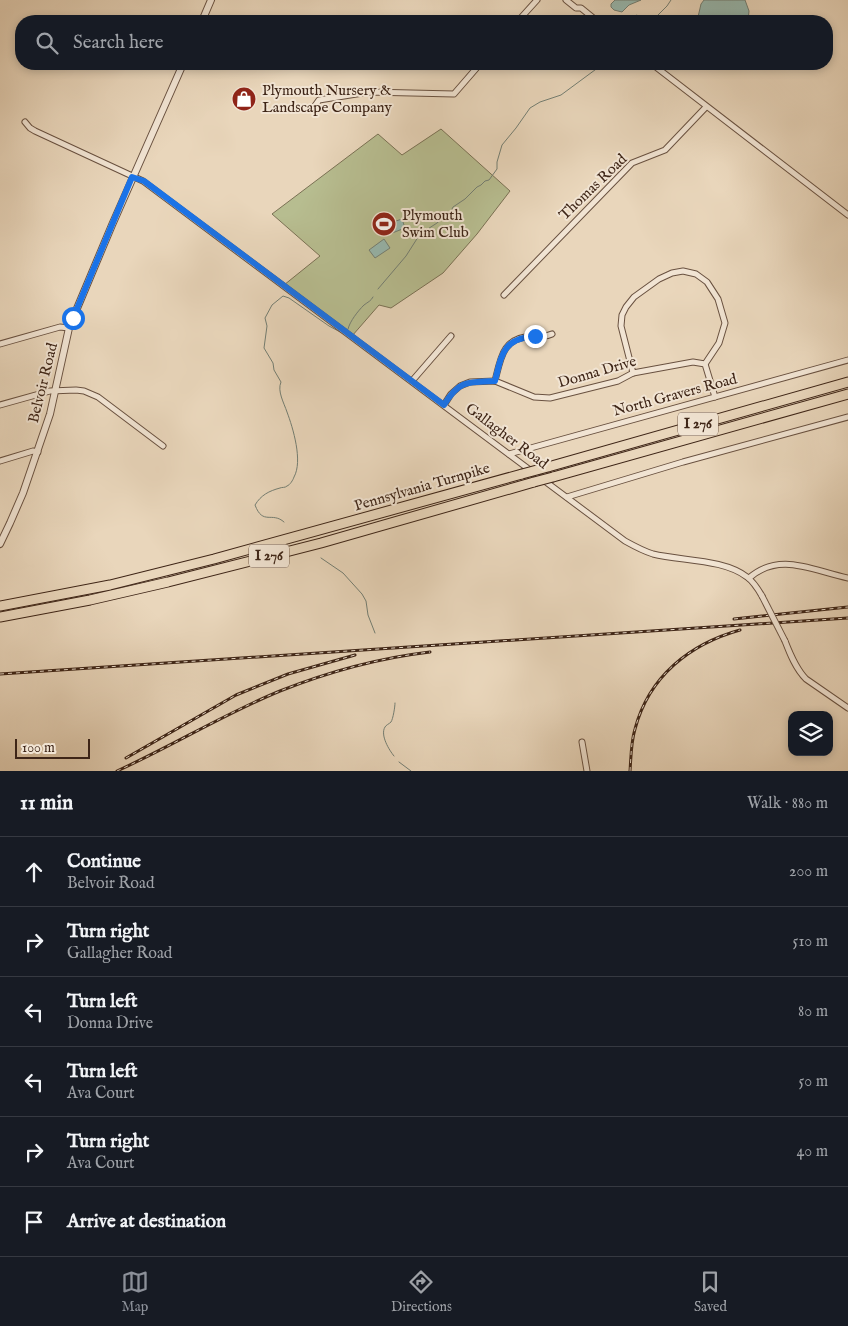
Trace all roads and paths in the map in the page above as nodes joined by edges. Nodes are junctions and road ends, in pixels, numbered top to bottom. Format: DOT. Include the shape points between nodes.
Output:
graph roads {
  1 [pos="211,0"];
  2 [pos="537,0"];
  3 [pos="566,0"];
  4 [pos="205,15"];
  5 [pos="523,15"];
  6 [pos="590,15"];
  7 [pos="180,70"];
  8 [pos="475,70"];
  9 [pos="660,70"];
  10 [pos="706,106"];
  11 [pos="314,107"];
  12 [pos="25,122"];
  13 [pos="132,177"];
  14 [pos="848,215"];
  15 [pos="504,295"];
  16 [pos="69,328"];
  17 [pos="552,334"];
  18 [pos="451,336"];
  19 [pos="0,344"];
  20 [pos="848,360"];
  21 [pos="705,364"];
  22 [pos="633,373"];
  23 [pos="412,380"];
  24 [pos="495,381"];
  25 [pos="848,382"];
  26 [pos="56,390"];
  27 [pos="848,394"];
  28 [pos="715,397"];
  29 [pos="0,405"];
  30 [pos="444,405"];
  31 [pos="848,417"];
  32 [pos="163,446"];
  33 [pos="38,452"];
  34 [pos="509,454"];
  35 [pos="0,461"];
  36 [pos="567,497"];
  37 [pos="0,544"];
  38 [pos="749,578"];
  39 [pos="848,578"];
  40 [pos="0,606"];
  41 [pos="0,617"];
  42 [pos="848,708"];
  43 [pos="582,742"];
  44 [pos="588,771"];
  1 -- 4 [label="street"];
  2 -- 5 [label="street"];
  3 -- 6 [label="street"];
  7 -- 13 [label="street, Belvoir Road"];
  8 -- 11 [label="street" via="454,94 370,92 319,100"];
  9 -- 10 [label="street"];
  10 -- 14 [label="street"];
  10 -- 15 [label="street, Thomas Road" via="665,150 632,163"];
  12 -- 13 [label="street, Gallagher Road" via="35,131"];
  13 -- 16 [label="street, Belvoir Road"];
  13 -- 23 [label="street, Gallagher Road" via="144,181"];
  16 -- 19 [label="street"];
  16 -- 26 [label="street, Belvoir Road"];
  17 -- 24 [label="street" via="522,337 510,343 501,356"];
  18 -- 23 [label="street"];
  20 -- 28 [label="street, North Gravers Road"];
  21 -- 22 [label="street, Donna Drive" via="693,362"];
  21 -- 22 [label="street" via="719,343 725,322 718,300 707,282 696,274 672,273 634,297 622,315 621,326"];
  21 -- 28 [label="street"];
  22 -- 24 [label="street, Donna Drive" via="618,381 550,398 534,396"];
  23 -- 30 [label="street, Gallagher Road"];
  24 -- 30 [label="street, Donna Drive" via="470,382 460,386"];
  25 -- 40 [label="highway, Pennsylvania Turnpike / I 276, bridge" via="196,563 94,588"];
  26 -- 29 [label="street"];
  26 -- 32 [label="street" via="84,391 98,397"];
  26 -- 33 [label="street, Belvoir Road"];
  27 -- 41 [label="highway, Pennsylvania Turnpike / I 276, bridge" via="321,544 90,600"];
  28 -- 34 [label="street, North Gravers Road"];
  30 -- 34 [label="street, Gallagher Road"];
  31 -- 36 [label="street"];
  33 -- 35 [label="street"];
  33 -- 37 [label="street, Belvoir Road"];
  34 -- 36 [label="street, Gallagher Road"];
  36 -- 38 [label="street, Gallagher Road" via="635,547 652,554 725,567"];
  38 -- 39 [label="street" via="769,566 783,564"];
  38 -- 42 [label="street, Gallagher Road, bridge" via="762,596 802,675"];
  43 -- 44 [label="street"];
}
